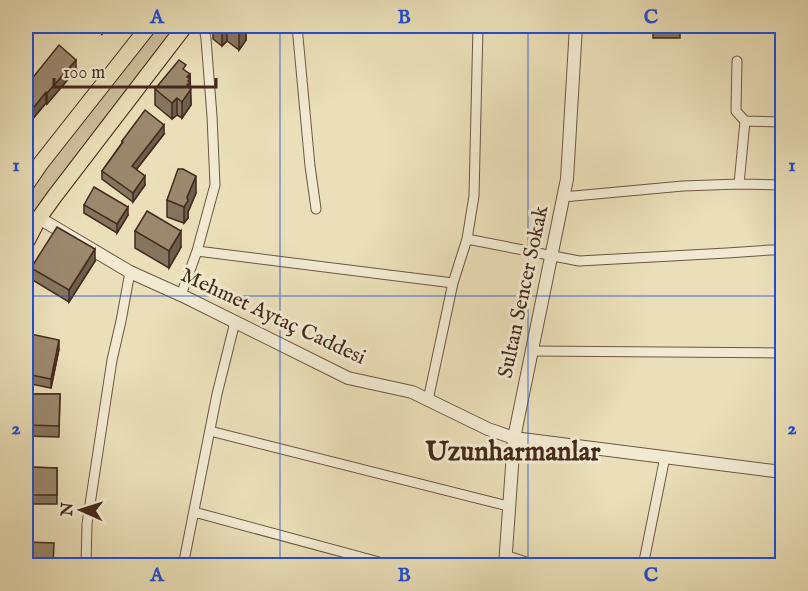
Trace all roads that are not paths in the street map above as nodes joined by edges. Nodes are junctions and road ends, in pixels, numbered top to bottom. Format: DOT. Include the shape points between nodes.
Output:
graph roads {
  1 [pos="149,26"];
  2 [pos="185,26"];
  3 [pos="204,26"];
  4 [pos="297,26"];
  5 [pos="478,26"];
  6 [pos="576,26"];
  7 [pos="737,61"];
  8 [pos="745,121"];
  9 [pos="783,122"];
  10 [pos="26,184"];
  11 [pos="739,184"];
  12 [pos="783,185"];
  13 [pos="563,197"];
  14 [pos="316,209"];
  15 [pos="39,218"];
  16 [pos="467,239"];
  17 [pos="26,243"];
  18 [pos="783,250"];
  19 [pos="197,251"];
  20 [pos="551,255"];
  21 [pos="130,272"];
  22 [pos="453,283"];
  23 [pos="181,295"];
  24 [pos="235,322"];
  25 [pos="532,351"];
  26 [pos="783,353"];
  27 [pos="428,400"];
  28 [pos="210,431"];
  29 [pos="514,438"];
  30 [pos="665,457"];
  31 [pos="783,472"];
  32 [pos="508,506"];
  33 [pos="194,512"];
  34 [pos="505,560"];
  35 [pos="361,561"];
  36 [pos="86,566"];
  37 [pos="183,566"];
  38 [pos="394,566"];
  39 [pos="538,566"];
  40 [pos="643,566"];
  1 -- 10 [label="main road"];
  2 -- 15 [label="main road"];
  3 -- 19 [label="street" via="215,185"];
  4 -- 14 [label="street"];
  5 -- 16 [label="street" via="474,196"];
  6 -- 13 [label="street, Sultan Sencer Sokak"];
  7 -- 8 [label="street" via="736,111"];
  8 -- 9 [label="street"];
  8 -- 11 [label="street"];
  11 -- 12 [label="street"];
  11 -- 13 [label="street"];
  13 -- 20 [label="street, Sultan Sencer Sokak"];
  15 -- 17 [label="main road"];
  15 -- 21 [label="street, Mehmet Aytaç Caddesi"];
  16 -- 20 [label="street"];
  16 -- 22 [label="street"];
  18 -- 20 [label="street" via="579,261"];
  19 -- 22 [label="street"];
  19 -- 23 [label="street"];
  20 -- 25 [label="street, Sultan Sencer Sokak"];
  21 -- 23 [label="street, Mehmet Aytaç Caddesi"];
  21 -- 36 [label="street" via="87,524"];
  22 -- 27 [label="street"];
  23 -- 24 [label="street, Mehmet Aytaç Caddesi"];
  24 -- 27 [label="street, Mehmet Aytaç Caddesi" via="348,378 412,392"];
  24 -- 28 [label="street"];
  25 -- 26 [label="street"];
  25 -- 29 [label="street, Sultan Sencer Sokak"];
  27 -- 29 [label="street, Mehmet Aytaç Caddesi"];
  28 -- 32 [label="street"];
  28 -- 33 [label="street"];
  29 -- 30 [label="street, Mehmet Aytaç Caddesi"];
  29 -- 32 [label="street, Sultan Sencer Sokak"];
  30 -- 31 [label="street, Mehmet Aytaç Caddesi"];
  30 -- 40 [label="street"];
  32 -- 34 [label="street, Sultan Sencer Sokak"];
  33 -- 35 [label="street"];
  33 -- 37 [label="street"];
  34 -- 39 [label="street"];
  35 -- 38 [label="street"];
}
